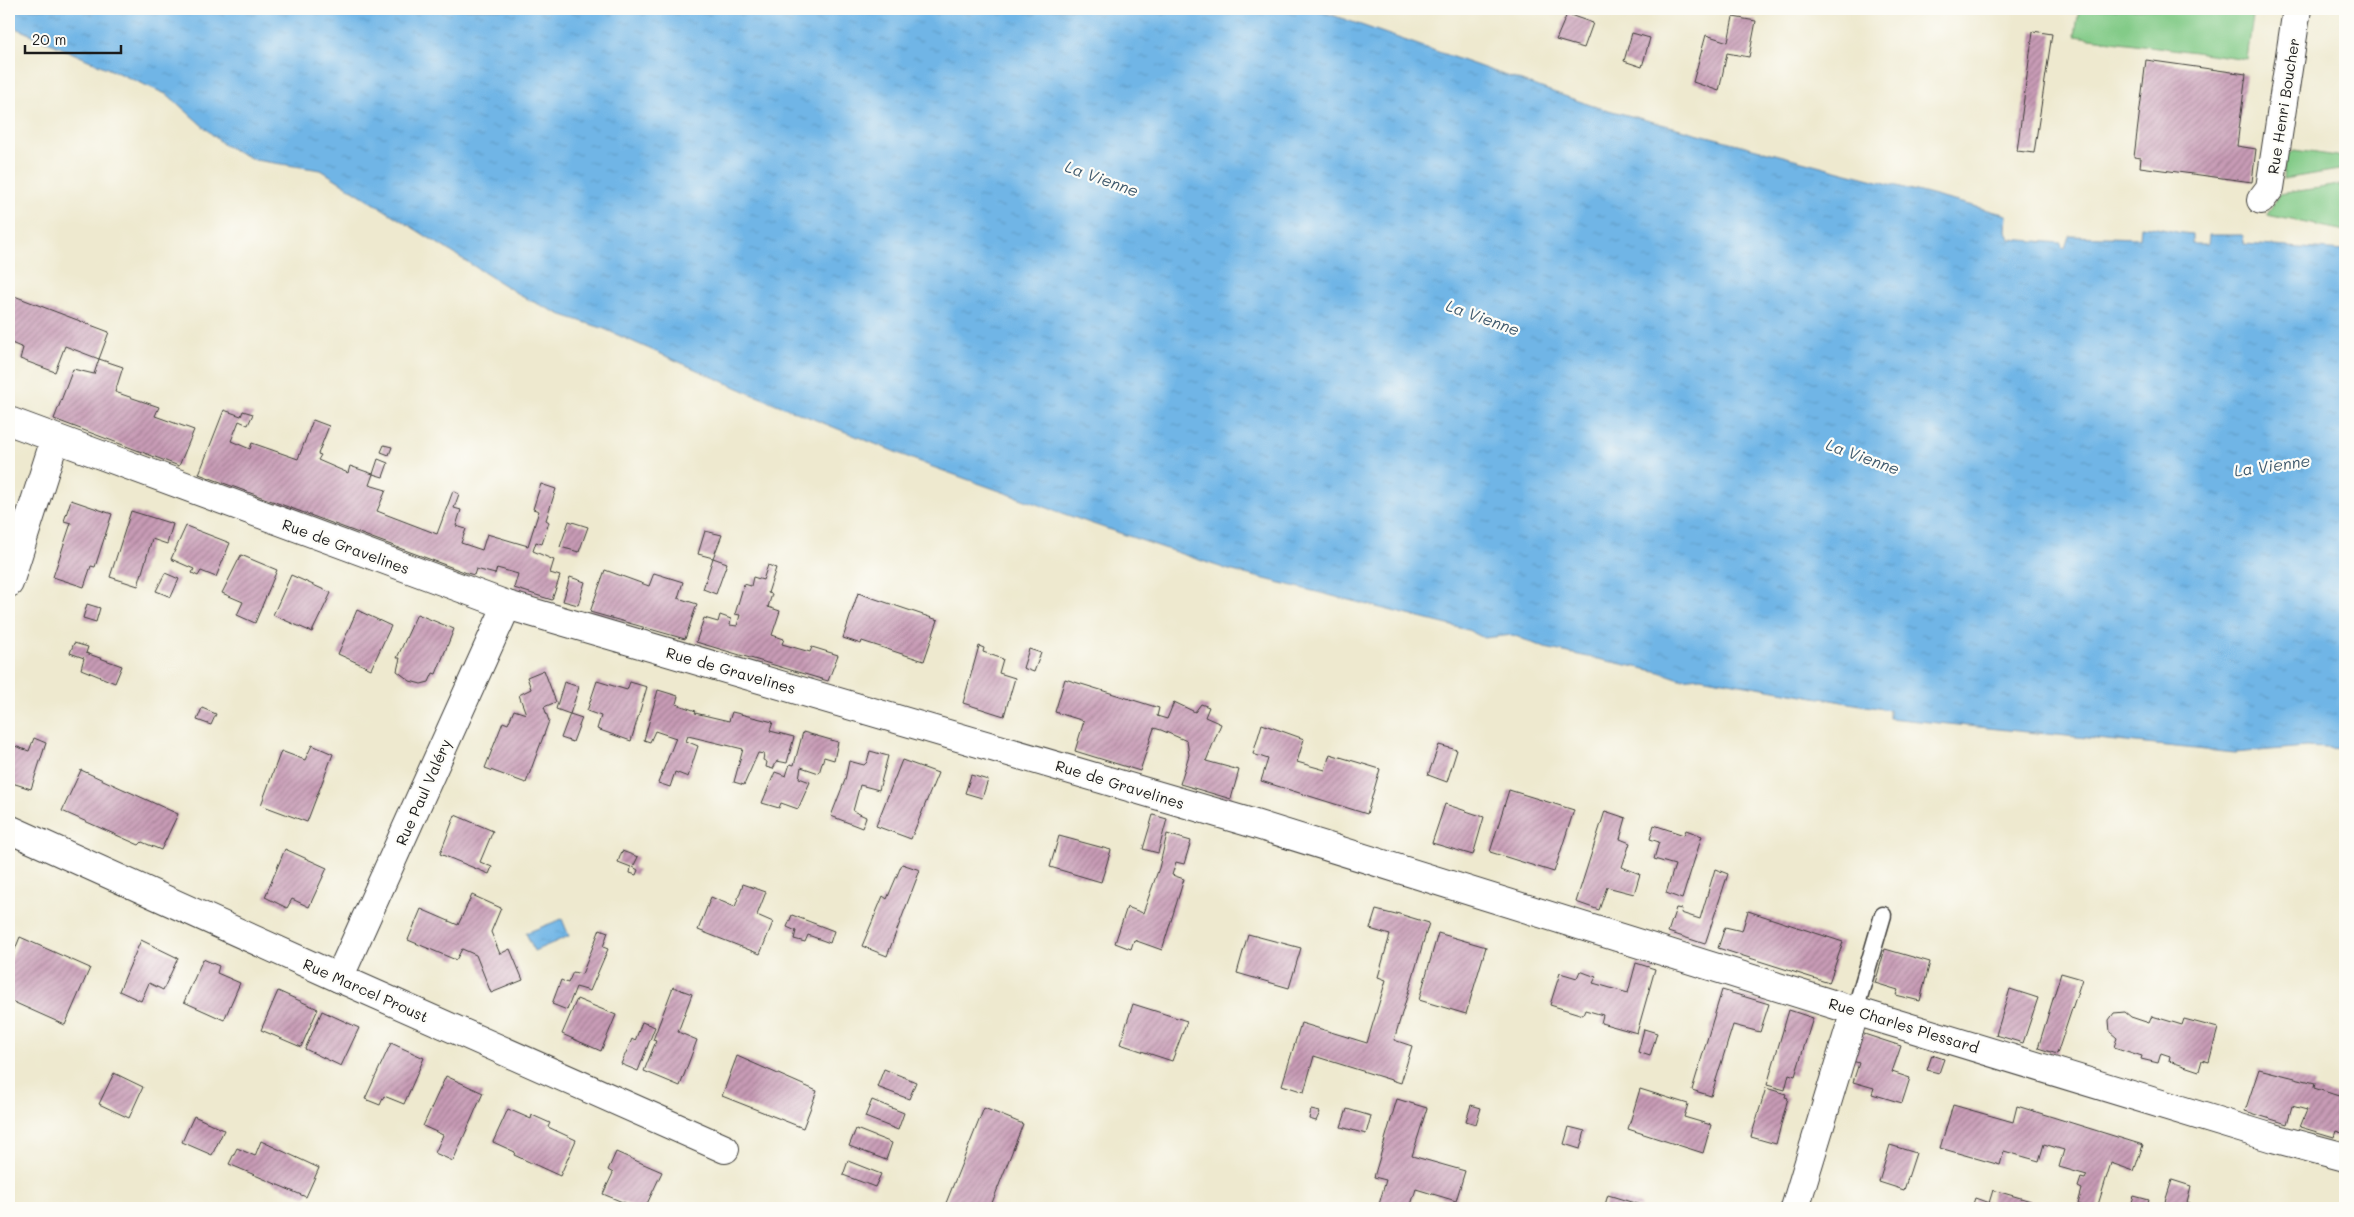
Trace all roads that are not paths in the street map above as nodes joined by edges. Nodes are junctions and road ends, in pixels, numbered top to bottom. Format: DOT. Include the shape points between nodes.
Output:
graph roads {
  1 [pos="2297,9"];
  2 [pos="2261,200"];
  3 [pos="9,421"];
  4 [pos="55,439"];
  5 [pos="9,583"];
  6 [pos="507,605"];
  7 [pos="9,829"];
  8 [pos="1464,888"];
  9 [pos="1883,915"];
  10 [pos="339,978"];
  11 [pos="1855,1011"];
  12 [pos="724,1149"];
  13 [pos="2345,1158"];
  14 [pos="1796,1208"];
  1 -- 2 [label="street, Rue Henri Boucher" via="2270,188"];
  3 -- 4 [label="street, Rue de Gravelines"];
  4 -- 5 [label="street"];
  4 -- 6 [label="street, Rue de Gravelines"];
  6 -- 8 [label="street, Rue de Gravelines" via="975,740"];
  6 -- 10 [label="street, Rue Paul Valéry"];
  7 -- 10 [label="street, Rue Marcel Proust"];
  8 -- 11 [label="street, Rue Charles Plessard"];
  9 -- 11 [label="lane"];
  10 -- 12 [label="street, Rue Marcel Proust"];
  11 -- 13 [label="street, Rue Charles Plessard"];
  11 -- 14 [label="street"];
}
